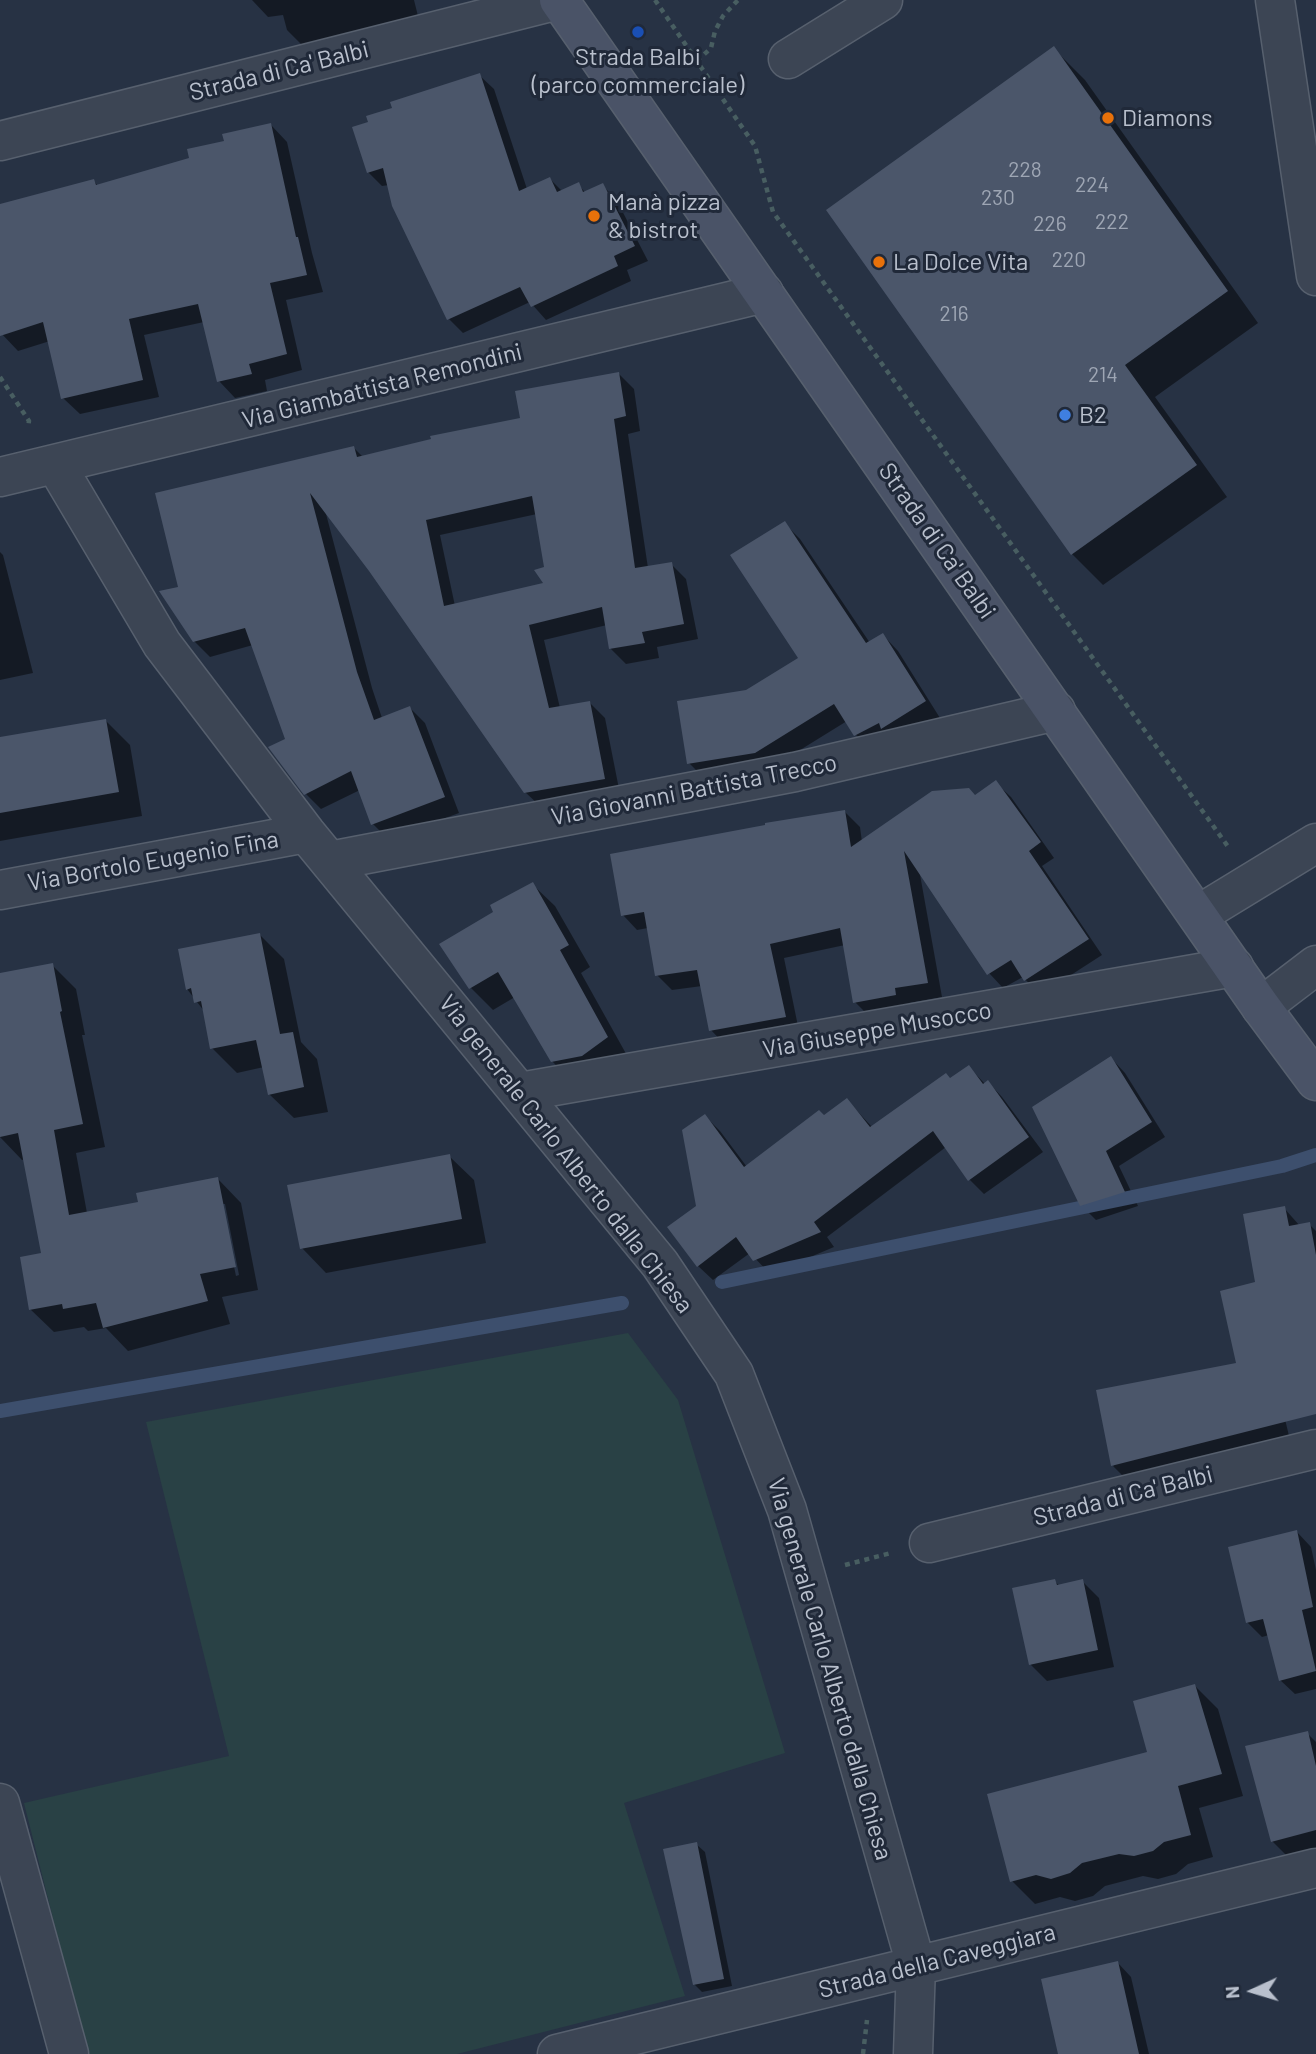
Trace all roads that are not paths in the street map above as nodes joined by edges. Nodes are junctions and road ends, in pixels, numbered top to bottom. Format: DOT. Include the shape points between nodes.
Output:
graph roads {
  1 [pos="559,0"];
  2 [pos="883,0"];
  3 [pos="1275,0"];
  4 [pos="788,59"];
  5 [pos="0,141"];
  6 [pos="1316,276"];
  7 [pos="764,293"];
  8 [pos="56,465"];
  9 [pos="0,477"];
  10 [pos="1056,711"];
  11 [pos="1316,844"];
  12 [pos="318,847"];
  13 [pos="0,890"];
  14 [pos="1198,915"];
  15 [pos="1316,965"];
  16 [pos="1234,967"];
  17 [pos="1261,1007"];
  18 [pos="1316,1081"];
  19 [pos="520,1092"];
  20 [pos="1316,1449"];
  21 [pos="929,1543"];
  22 [pos="0,1803"];
  23 [pos="1316,1868"];
  24 [pos="916,1965"];
  25 [pos="69,2054"];
  26 [pos="557,2054"];
  27 [pos="913,2054"];
  1 -- 5 [label="street, Strada di Ca' Balbi"];
  1 -- 7 [label="main road, Strada di Ca' Balbi"];
  2 -- 4 [label="street"];
  3 -- 6 [label="street"];
  7 -- 8 [label="street, Via Giambattista Remondini"];
  7 -- 10 [label="main road, Strada di Ca' Balbi"];
  8 -- 9 [label="street, Via Giambattista Remondini"];
  8 -- 12 [label="street, Via generale Carlo Alberto dalla Chiesa" via="162,644"];
  10 -- 12 [label="street, Via Giovanni Battista Trecco" via="795,772"];
  10 -- 14 [label="main road, Strada di Ca' Balbi"];
  11 -- 14 [label="street"];
  12 -- 13 [label="street, Via Bortolo Eugenio Fina"];
  12 -- 19 [label="street, Via generale Carlo Alberto dalla Chiesa"];
  14 -- 16 [label="main road, Strada di Ca' Balbi"];
  15 -- 17 [label="street"];
  16 -- 17 [label="main road, Strada di Ca' Balbi"];
  16 -- 19 [label="street, Via Giuseppe Musocco"];
  17 -- 18 [label="main road, Strada di Ca' Balbi"];
  19 -- 24 [label="street, Via generale Carlo Alberto dalla Chiesa" via="660,1264 734,1374 787,1510"];
  20 -- 21 [label="street, Strada di Ca' Balbi"];
  22 -- 25 [label="street"];
  23 -- 24 [label="street, Strada della Caveggiara"];
  24 -- 26 [label="street, Strada della Caveggiara"];
  24 -- 27 [label="street, Via generale Carlo Alberto dalla Chiesa"];
}
